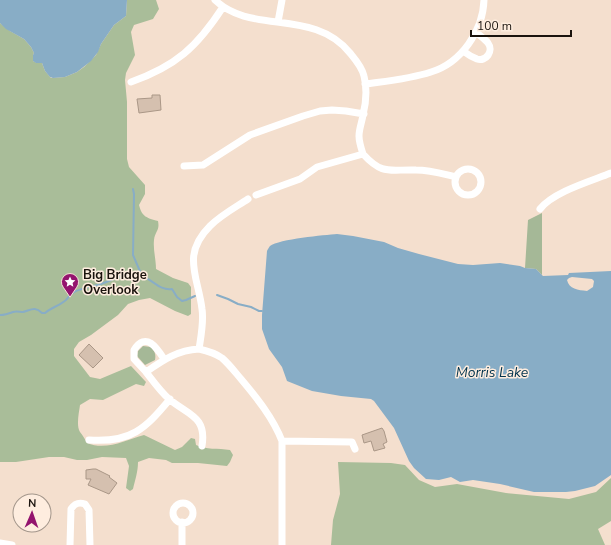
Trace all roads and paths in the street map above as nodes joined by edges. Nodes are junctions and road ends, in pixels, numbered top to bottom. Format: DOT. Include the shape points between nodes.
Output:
graph roads {
  1 [pos="215,0"];
  2 [pos="282,0"];
  3 [pos="484,0"];
  4 [pos="223,7"];
  5 [pos="278,22"];
  6 [pos="476,32"];
  7 [pos="463,51"];
  8 [pos="131,82"];
  9 [pos="365,84"];
  10 [pos="364,114"];
  11 [pos="363,154"];
  12 [pos="184,166"];
  13 [pos="611,174"];
  14 [pos="456,177"];
  15 [pos="256,195"];
  16 [pos="248,199"];
  17 [pos="540,209"];
  18 [pos="199,349"];
  19 [pos="164,359"];
  20 [pos="146,372"];
  21 [pos="170,399"];
  22 [pos="90,440"];
  23 [pos="282,441"];
  24 [pos="202,446"];
  25 [pos="354,449"];
  26 [pos="182,522"];
  27 [pos="0,543"];
  28 [pos="12,545"];
  29 [pos="70,545"];
  30 [pos="90,545"];
  31 [pos="182,545"];
  32 [pos="282,545"];
  1 -- 4 [label="street"];
  2 -- 5 [label="street"];
  3 -- 6 [label="street"];
  4 -- 5 [label="street" via="236,14"];
  4 -- 8 [label="street" via="204,34 187,52 159,72"];
  5 -- 9 [label="street" via="313,28 337,39 355,59 362,71"];
  6 -- 7 [label="street"];
  6 -- 7 [label="street" via="489,44 488,55 478,59"];
  7 -- 9 [label="street" via="449,64 433,72"];
  9 -- 10 [label="street"];
  10 -- 11 [label="street" via="359,136"];
  10 -- 12 [label="street" via="320,111 250,135 203,165"];
  11 -- 14 [label="street" via="373,164 389,171 433,171"];
  11 -- 15 [label="street" via="318,167 300,180"];
  13 -- 17 [label="street" via="562,193"];
  16 -- 18 [label="street" via="210,226 194,252 193,265 202,310"];
  18 -- 19 [label="street" via="180,352"];
  18 -- 23 [label="street" via="214,353 234,370 273,421"];
  19 -- 20 [label="street"];
  19 -- 20 [label="street" via="153,344 140,343 134,350 134,358"];
  20 -- 21 [label="street"];
  21 -- 22 [label="street" via="150,422 133,434 116,440"];
  21 -- 24 [label="street" via="200,422 203,432"];
  23 -- 25 [label="street" via="352,442"];
  23 -- 32 [label="street"];
  26 -- 31 [label="street"];
  27 -- 28 [label="street"];
  29 -- 30 [label="street" via="71,509 78,503 85,504 89,510"];
}
